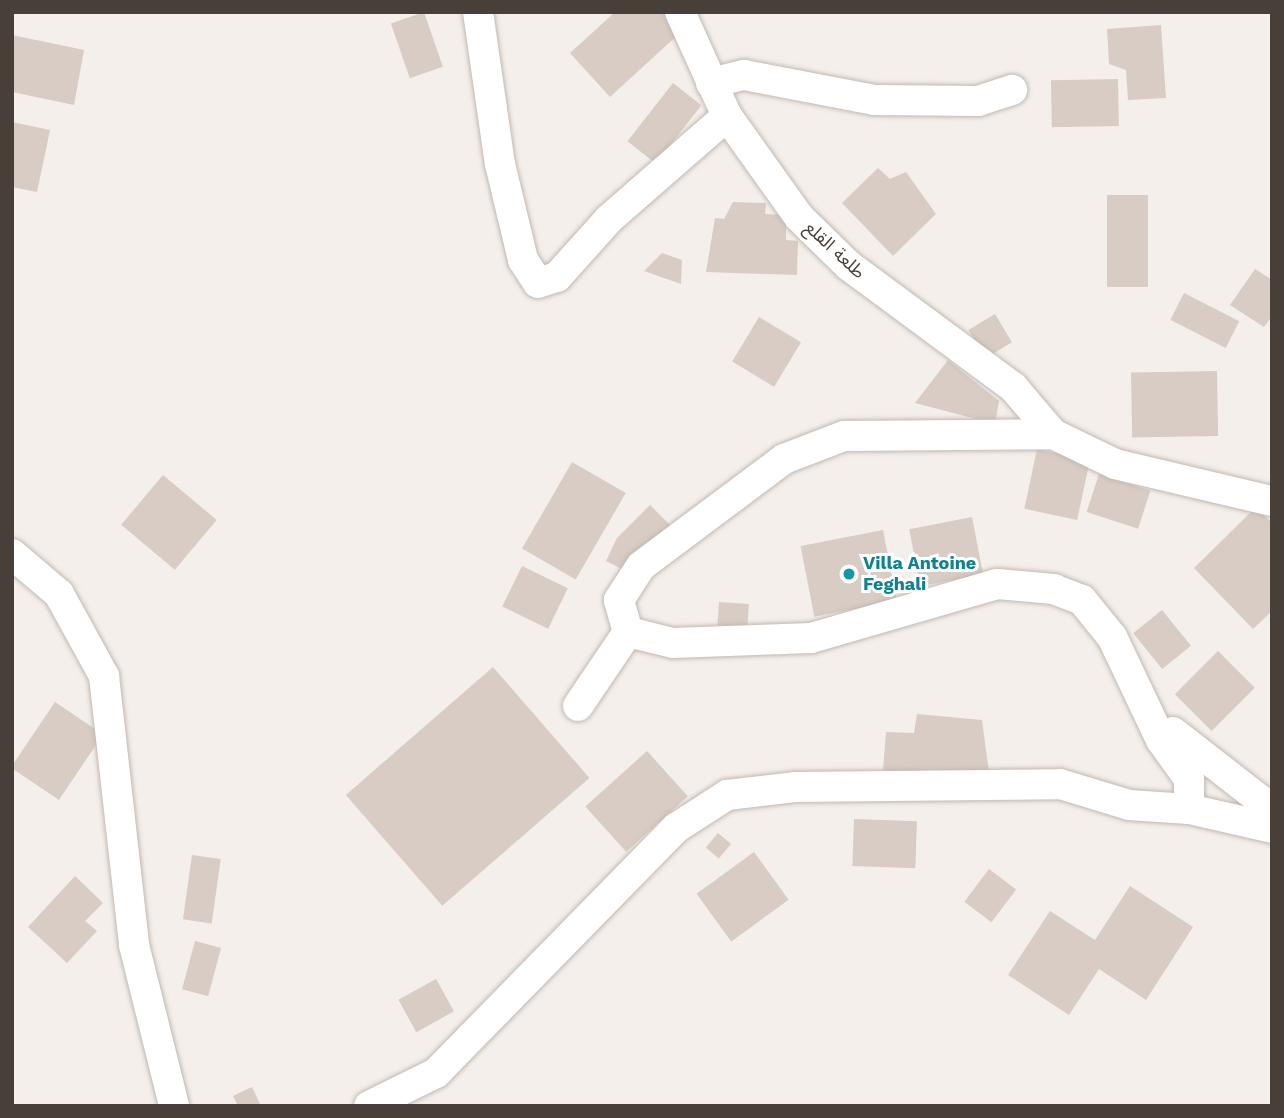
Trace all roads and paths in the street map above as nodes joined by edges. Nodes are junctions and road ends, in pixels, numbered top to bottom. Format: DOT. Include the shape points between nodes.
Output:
graph roads {
  1 [pos="478,12"];
  2 [pos="680,12"];
  3 [pos="711,83"];
  4 [pos="1012,90"];
  5 [pos="727,116"];
  6 [pos="1054,434"];
  7 [pos="1272,501"];
  8 [pos="12,554"];
  9 [pos="628,632"];
  10 [pos="578,706"];
  11 [pos="1147,709"];
  12 [pos="1189,809"];
  13 [pos="1272,809"];
  14 [pos="1272,828"];
  15 [pos="174,1106"];
  16 [pos="369,1106"];
  1 -- 5 [label="street" via="500,164 523,261 538,283 557,277 609,219"];
  2 -- 3 [label="street, طلعة القلع"];
  3 -- 4 [label="street" via="744,75 874,100 978,101"];
  3 -- 5 [label="street, طلعة القلع"];
  5 -- 6 [label="street, طلعة القلع" via="799,217 848,265 1013,387"];
  6 -- 7 [label="street" via="1115,464"];
  6 -- 9 [label="street" via="820,441 784,459 641,566 618,600"];
  8 -- 15 [label="street" via="59,594 104,676 134,945"];
  9 -- 10 [label="street"];
  9 -- 11 [label="street" via="673,643 811,638 953,593 997,584 1030,585 1082,600 1097,615"];
  11 -- 12 [label="street" via="1189,779"];
  11 -- 13 [label="street"];
  12 -- 14 [label="street"];
  12 -- 16 [label="street" via="1129,804 1060,784 795,786 727,796 676,828 436,1073"];
}
